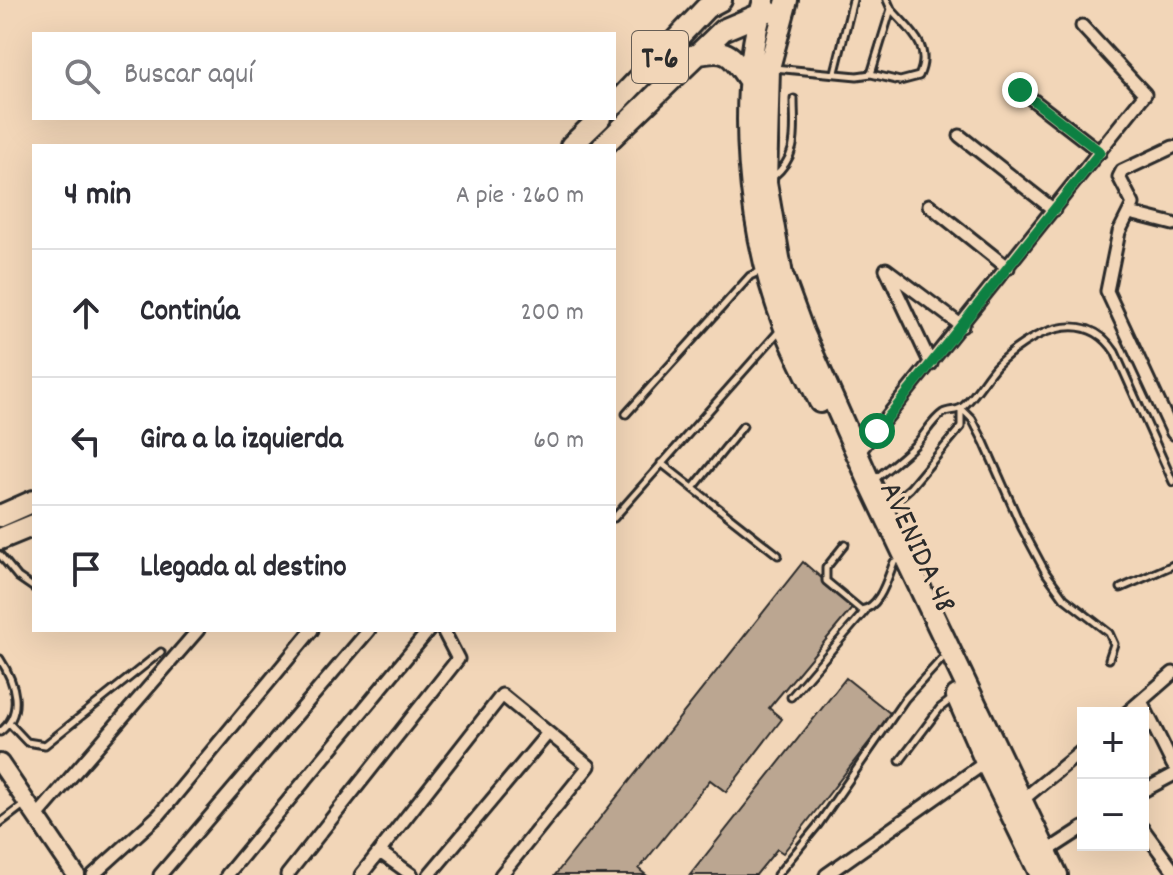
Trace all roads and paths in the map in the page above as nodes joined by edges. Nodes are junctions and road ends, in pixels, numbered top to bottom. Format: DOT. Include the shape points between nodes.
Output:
graph roads {
  1 [pos="853,0"];
  2 [pos="887,0"];
  3 [pos="785,1"];
  4 [pos="713,3"];
  5 [pos="762,8"];
  6 [pos="891,9"];
  7 [pos="1082,26"];
  8 [pos="694,55"];
  9 [pos="769,68"];
  10 [pos="835,72"];
  11 [pos="871,74"];
  12 [pos="748,79"];
  13 [pos="1020,90"];
  14 [pos="794,99"];
  15 [pos="616,103"];
  16 [pos="598,120"];
  17 [pos="960,136"];
  18 [pos="573,144"];
  19 [pos="605,144"];
  20 [pos="1173,147"];
  21 [pos="1100,152"];
  22 [pos="766,183"];
  23 [pos="929,205"];
  24 [pos="1054,210"];
  25 [pos="1130,213"];
  26 [pos="1173,224"];
  27 [pos="766,268"];
  28 [pos="1008,268"];
  29 [pos="784,325"];
  30 [pos="962,326"];
  31 [pos="931,364"];
  32 [pos="961,408"];
  33 [pos="626,414"];
  34 [pos="743,426"];
  35 [pos="1173,433"];
  36 [pos="858,453"];
  37 [pos="661,463"];
  38 [pos="1173,482"];
  39 [pos="870,483"];
  40 [pos="694,487"];
  41 [pos="32,502"];
  42 [pos="884,510"];
  43 [pos="0,516"];
  44 [pos="616,516"];
  45 [pos="32,526"];
  46 [pos="0,539"];
  47 [pos="845,544"];
  48 [pos="0,555"];
  49 [pos="778,555"];
  50 [pos="894,562"];
  51 [pos="1173,565"];
  52 [pos="32,587"];
  53 [pos="1121,588"];
  54 [pos="865,610"];
  55 [pos="196,632"];
  56 [pos="310,632"];
  57 [pos="367,632"];
  58 [pos="427,632"];
  59 [pos="444,632"];
  60 [pos="161,652"];
  61 [pos="0,659"];
  62 [pos="1109,659"];
  63 [pos="941,660"];
  64 [pos="1173,673"];
  65 [pos="957,695"];
  66 [pos="791,697"];
  67 [pos="1141,701"];
  68 [pos="1134,707"];
  69 [pos="10,724"];
  70 [pos="0,732"];
  71 [pos="548,733"];
  72 [pos="1077,755"];
  73 [pos="900,761"];
  74 [pos="986,762"];
  75 [pos="1173,765"];
  76 [pos="2,770"];
  77 [pos="1173,775"];
  78 [pos="1149,788"];
  79 [pos="1021,801"];
  80 [pos="33,808"];
  81 [pos="0,823"];
  82 [pos="1077,832"];
  83 [pos="1149,837"];
  84 [pos="380,852"];
  85 [pos="1046,852"];
  86 [pos="1173,870"];
  87 [pos="76,875"];
  88 [pos="93,875"];
  89 [pos="160,875"];
  90 [pos="227,875"];
  91 [pos="287,875"];
  92 [pos="361,875"];
  93 [pos="412,875"];
  94 [pos="429,875"];
  95 [pos="501,875"];
  96 [pos="777,875"];
  97 [pos="826,875"];
  98 [pos="1041,875"];
  99 [pos="1057,875"];
  1 -- 10 [label="lane"];
  2 -- 6 [label="lane"];
  3 -- 5 [label="highway, T-6"];
  3 -- 9 [label="highway, AVENIDA 48 / T-6"];
  4 -- 15 [label="highway, T-6"];
  5 -- 8 [label="highway, T-6" via="723,30"];
  5 -- 12 [label="highway, AVENIDA 48"];
  6 -- 11 [label="lane"];
  6 -- 11 [label="lane" via="923,48 925,64 919,76 900,81"];
  7 -- 21 [label="street" via="1145,94"];
  8 -- 12 [label="highway" via="726,52"];
  8 -- 19 [label="highway, T-6"];
  9 -- 10 [label="lane"];
  9 -- 22 [label="highway, AVENIDA 48 / T-6"];
  10 -- 11 [label="lane"];
  12 -- 27 [label="highway, AVENIDA 48" via="749,143"];
  13 -- 21 [label="street"];
  14 -- 22 [label="lane" via="794,151"];
  16 -- 18 [label="highway, T-6"];
  17 -- 24 [label="street"];
  20 -- 25 [label="street" via="1122,171 1119,177 1133,204"];
  21 -- 24 [label="street"];
  22 -- 36 [label="highway, AVENIDA 48 / T-6" via="782,275"];
  23 -- 28 [label="street"];
  24 -- 28 [label="street"];
  25 -- 26 [label="street"];
  25 -- 35 [label="street" via="1119,232 1107,291"];
  27 -- 29 [label="highway, AVENIDA 48"];
  27 -- 33 [label="lane" via="750,276"];
  28 -- 30 [label="street"];
  29 -- 37 [label="lane"];
  29 -- 50 [label="highway, AVENIDA 48"];
  30 -- 31 [label="street"];
  30 -- 31 [label="street" via="886,269"];
  31 -- 36 [label="street"];
  32 -- 38 [label="lane" via="1019,344 1072,326 1090,329 1107,339 1115,352"];
  32 -- 39 [label="lane" via="943,413"];
  32 -- 42 [label="lane" via="961,427 910,488"];
  32 -- 62 [label="lane" via="984,442 1046,573 1064,598 1109,633 1114,644"];
  34 -- 40 [label="lane"];
  36 -- 39 [label="highway, AVENIDA 48 / T-6"];
  37 -- 40 [label="lane"];
  37 -- 44 [label="lane"];
  39 -- 42 [label="highway, AVENIDA 48 / T-6"];
  40 -- 49 [label="lane"];
  41 -- 43 [label="highway"];
  42 -- 79 [label="highway, AVENIDA 48 / T-6"];
  45 -- 46 [label="highway"];
  47 -- 54 [label="lane" via="826,568 826,581"];
  48 -- 52 [label="lane"];
  50 -- 54 [label="lane" via="876,602"];
  50 -- 63 [label="highway, AVENIDA 48"];
  51 -- 53 [label="lane"];
  54 -- 66 [label="lane"];
  55 -- 80 [label="street"];
  56 -- 88 [label="street" via="159,815"];
  57 -- 89 [label="street"];
  58 -- 90 [label="street"];
  59 -- 91 [label="street" via="458,659"];
  60 -- 69 [label="lane" via="45,745 27,742"];
  61 -- 69 [label="lane" via="11,676 16,712"];
  63 -- 65 [label="highway, AVENIDA 48"];
  63 -- 96 [label="lane" via="905,699"];
  64 -- 67 [label="street"];
  65 -- 73 [label="lane" via="940,708"];
  65 -- 74 [label="highway, AVENIDA 48"];
  67 -- 68 [label="street"];
  67 -- 75 [label="street"];
  69 -- 70 [label="lane"];
  71 -- 84 [label="street" via="502,695"];
  71 -- 94 [label="street"];
  71 -- 95 [label="street" via="589,766"];
  72 -- 79 [label="street"];
  74 -- 97 [label="street"];
  74 -- 98 [label="highway, AVENIDA 48"];
  76 -- 80 [label="street"];
  77 -- 78 [label="street"];
  79 -- 85 [label="highway, AVENIDA 48 / T-6"];
  80 -- 81 [label="lane"];
  80 -- 87 [label="street"];
  82 -- 85 [label="street"];
  83 -- 86 [label="street"];
  84 -- 92 [label="street"];
  84 -- 93 [label="street"];
  85 -- 99 [label="highway, AVENIDA 48 / T-6"];
}
